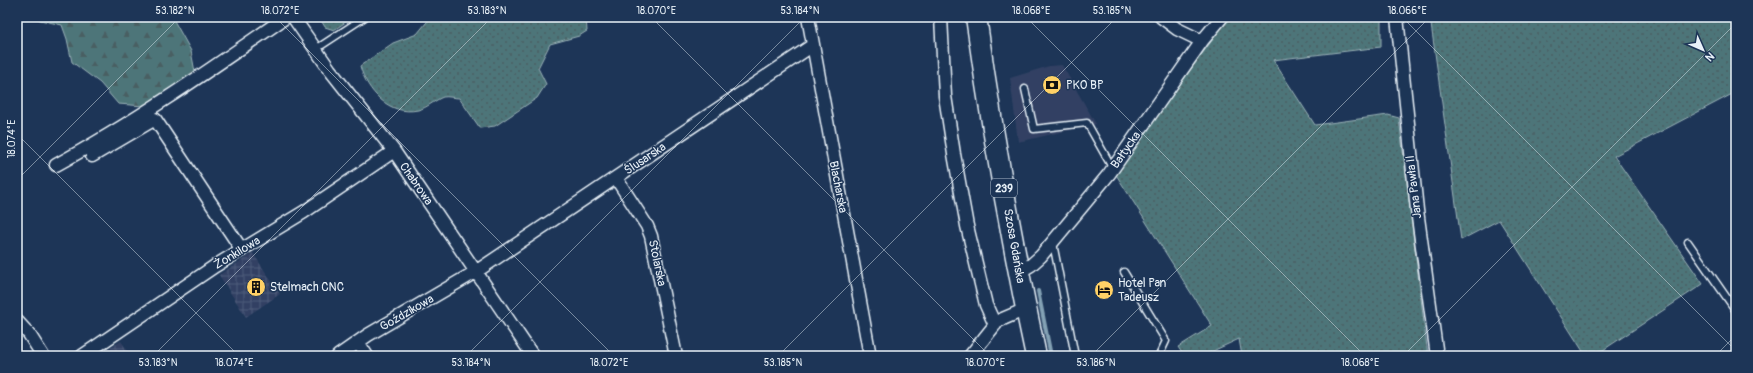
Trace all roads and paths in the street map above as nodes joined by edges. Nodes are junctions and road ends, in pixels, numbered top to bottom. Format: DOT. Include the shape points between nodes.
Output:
graph roads {
  1 [pos="286,17"];
  2 [pos="293,17"];
  3 [pos="365,17"];
  4 [pos="808,17"];
  5 [pos="941,17"];
  6 [pos="976,17"];
  7 [pos="1160,17"];
  8 [pos="1222,17"];
  9 [pos="1397,17"];
  10 [pos="1202,41"];
  11 [pos="813,45"];
  12 [pos="316,50"];
  13 [pos="1025,89"];
  14 [pos="394,151"];
  15 [pos="92,156"];
  16 [pos="56,165"];
  17 [pos="1113,169"];
  18 [pos="616,178"];
  19 [pos="1053,242"];
  20 [pos="1688,242"];
  21 [pos="242,250"];
  22 [pos="476,271"];
  23 [pos="1019,272"];
  24 [pos="1124,272"];
  25 [pos="1026,309"];
  26 [pos="1736,311"];
  27 [pos="17,321"];
  28 [pos="995,325"];
  29 [pos="358,342"];
  30 [pos="43,356"];
  31 [pos="82,356"];
  32 [pos="338,356"];
  33 [pos="367,356"];
  34 [pos="533,356"];
  35 [pos="676,356"];
  36 [pos="870,356"];
  37 [pos="970,356"];
  38 [pos="1036,356"];
  39 [pos="1075,356"];
  40 [pos="1159,356"];
  41 [pos="1437,356"];
  1 -- 16 [label="street" via="110,136"];
  2 -- 12 [label="street, Chabrowa"];
  3 -- 12 [label="lane"];
  4 -- 11 [label="street, Blacharska"];
  5 -- 28 [label="street" via="946,96 966,226 986,305"];
  6 -- 23 [label="main road, Szosa Gdańska / 239" via="988,105"];
  7 -- 10 [label="street"];
  8 -- 10 [label="street, Bałtycka"];
  9 -- 41 [label="street, Jana Pawła II" via="1417,210"];
  10 -- 17 [label="street, Bałtycka"];
  11 -- 18 [label="street, Ślusarska"];
  11 -- 36 [label="street, Blacharska"];
  12 -- 14 [label="street, Chabrowa"];
  13 -- 17 [label="lane" via="1034,129 1087,123"];
  14 -- 21 [label="street, Żonkilowa"];
  14 -- 22 [label="street, Chabrowa"];
  15 -- 21 [label="street" via="155,119"];
  17 -- 19 [label="street, Bałtycka"];
  18 -- 22 [label="street, Ślusarska"];
  18 -- 35 [label="street, Stolarska" via="651,236"];
  19 -- 23 [label="street, Bałtycka" via="1037,260"];
  19 -- 39 [label="lane"];
  20 -- 26 [label="lane"];
  21 -- 31 [label="street, Żonkilowa"];
  22 -- 29 [label="street, Goździkowa"];
  22 -- 34 [label="street, Chabrowa"];
  23 -- 25 [label="main road, Szosa Gdańska / 239"];
  24 -- 40 [label="lane" via="1166,341"];
  25 -- 28 [label="street" via="1002,319"];
  25 -- 38 [label="main road, Szosa Gdańska / 239"];
  27 -- 30 [label="street"];
  28 -- 37 [label="street"];
  29 -- 32 [label="street, Goździkowa"];
  29 -- 33 [label="street"];
}
